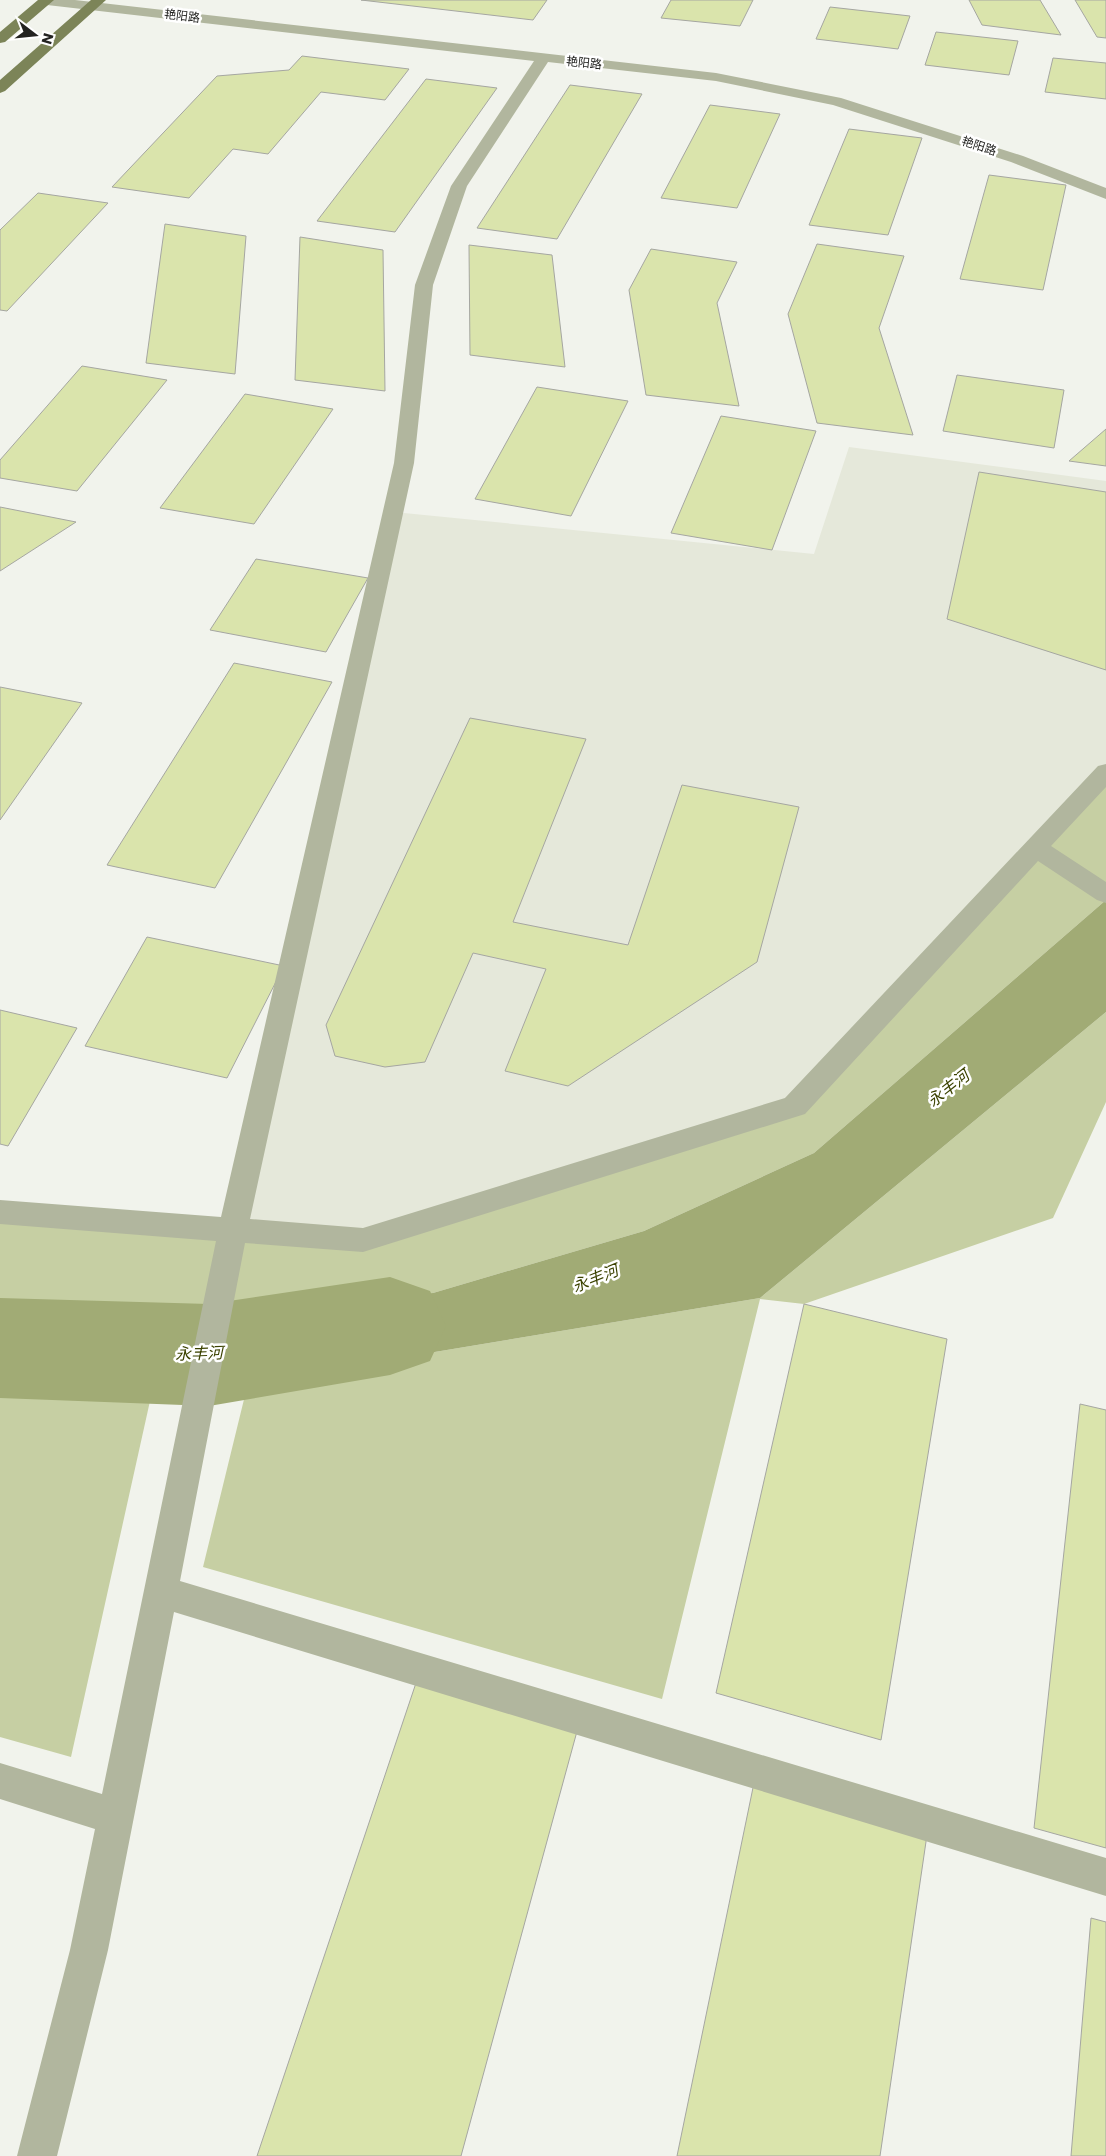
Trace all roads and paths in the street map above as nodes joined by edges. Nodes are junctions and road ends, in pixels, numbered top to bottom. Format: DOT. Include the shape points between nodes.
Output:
graph roads {
  1 [pos="45,0"];
  2 [pos="95,3"];
  3 [pos="0,39"];
  4 [pos="543,59"];
  5 [pos="0,88"];
  6 [pos="1106,194"];
  7 [pos="1106,772"];
  8 [pos="1035,847"];
  9 [pos="1106,894"];
  10 [pos="0,1212"];
  11 [pos="233,1230"];
  12 [pos="161,1592"];
  13 [pos="0,1781"];
  14 [pos="116,1817"];
  15 [pos="1106,1877"];
  16 [pos="36,2156"];
  1 -- 2 [label="street, 艳阳路"];
  1 -- 3 [label="main road"];
  2 -- 4 [label="street, 艳阳路"];
  2 -- 5 [label="main road"];
  4 -- 6 [label="street, 艳阳路" via="716,77 836,100 1017,159"];
  4 -- 11 [label="street" via="459,186 424,285 404,463"];
  7 -- 8 [label="street"];
  8 -- 9 [label="street"];
  8 -- 11 [label="street" via="795,1106 363,1240"];
  10 -- 11 [label="street"];
  11 -- 12 [label="street"];
  12 -- 14 [label="street"];
  12 -- 15 [label="street"];
  13 -- 14 [label="street"];
  14 -- 16 [label="street" via="89,1950"];
}
